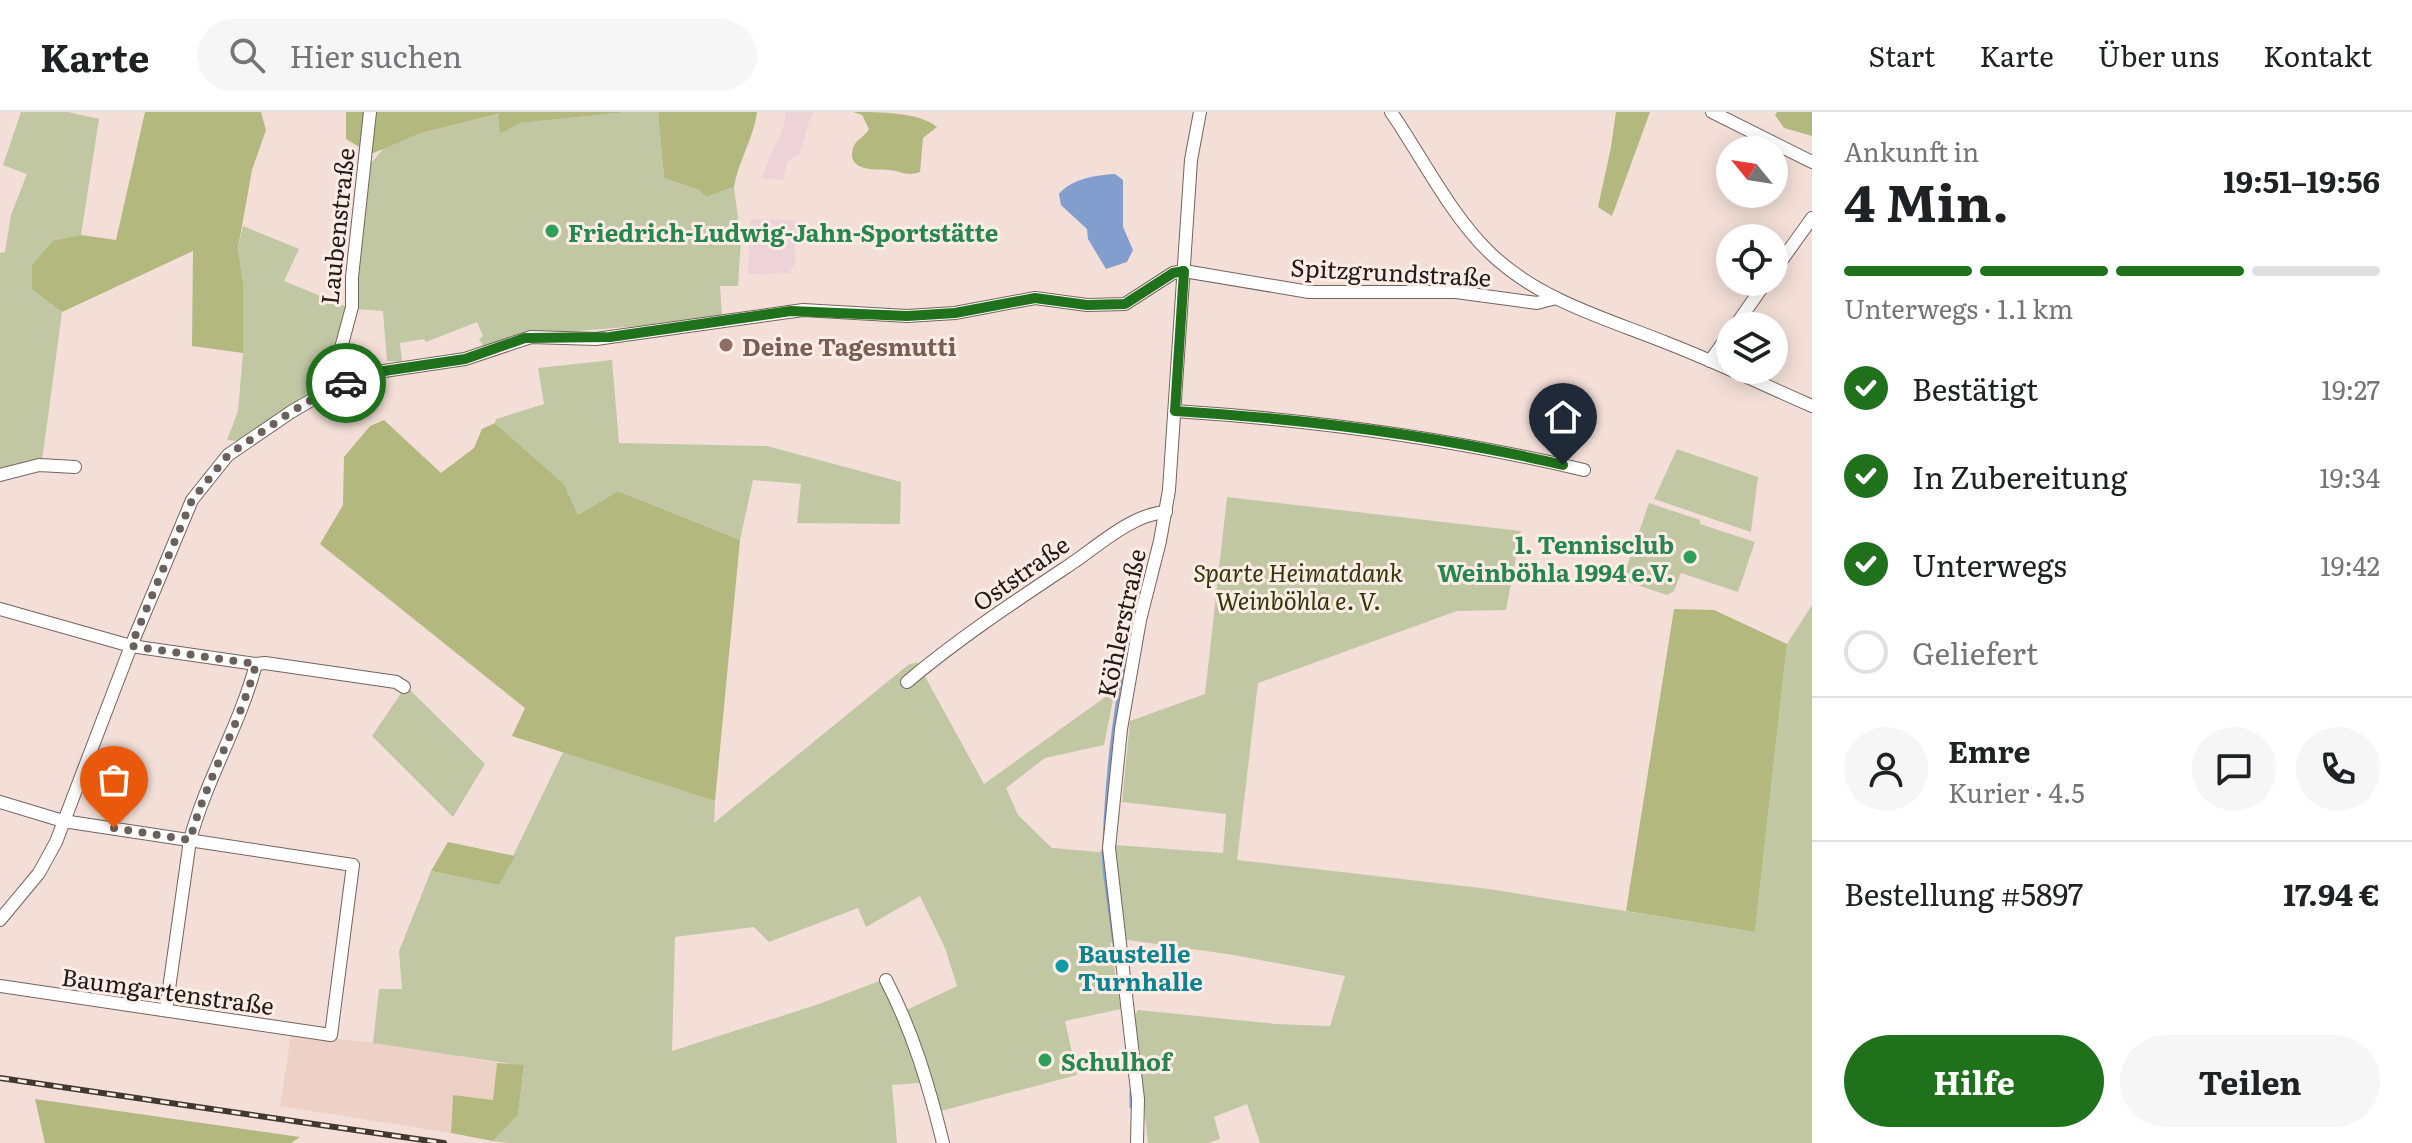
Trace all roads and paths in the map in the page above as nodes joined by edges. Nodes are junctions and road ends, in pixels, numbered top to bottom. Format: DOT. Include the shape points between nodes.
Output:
graph roads {
  1 [pos="370,112"];
  2 [pos="1200,112"];
  3 [pos="1391,112"];
  4 [pos="1712,112"];
  5 [pos="1812,162"];
  6 [pos="1812,218"];
  7 [pos="1788,251"];
  8 [pos="1184,271"];
  9 [pos="1556,298"];
  10 [pos="1716,353"];
  11 [pos="1710,361"];
  12 [pos="330,389"];
  13 [pos="1812,406"];
  14 [pos="1175,411"];
  15 [pos="75,467"];
  16 [pos="1584,470"];
  17 [pos="0,475"];
  18 [pos="1166,512"];
  19 [pos="0,609"];
  20 [pos="131,646"];
  21 [pos="256,664"];
  22 [pos="907,682"];
  23 [pos="404,687"];
  24 [pos="0,802"];
  25 [pos="63,821"];
  26 [pos="190,840"];
  27 [pos="0,920"];
  28 [pos="886,980"];
  29 [pos="0,986"];
  30 [pos="166,1010"];
  31 [pos="943,1143"];
  32 [pos="1137,1143"];
  1 -- 12 [label="street, Laubenstraße" via="352,307"];
  2 -- 8 [label="street, Köhlerstraße" via="1191,160"];
  3 -- 9 [label="street" via="1484,247"];
  4 -- 5 [label="street"];
  6 -- 7 [label="street"];
  8 -- 9 [label="street, Spitzgrundstraße" via="1309,292 1456,292 1537,303"];
  8 -- 12 [label="street" via="1125,304 1035,298 907,316 803,310 610,337 531,337 465,359 384,371"];
  8 -- 14 [label="street, Köhlerstraße"];
  9 -- 11 [label="street, Spitzgrundstraße"];
  10 -- 11 [label="street"];
  11 -- 13 [label="street, Spitzgrundstraße"];
  12 -- 20 [label="street" via="228,455 192,500"];
  14 -- 16 [label="street" via="1371,429"];
  14 -- 18 [label="street, Köhlerstraße"];
  15 -- 17 [label="street" via="39,465"];
  18 -- 22 [label="street, Oststraße" via="1152,513 1102,542"];
  18 -- 32 [label="street, Köhlerstraße" via="1124,714 1109,848 1138,1099"];
  19 -- 20 [label="street"];
  20 -- 21 [label="street"];
  20 -- 25 [label="street"];
  21 -- 23 [label="street" via="383,679"];
  21 -- 26 [label="street"];
  24 -- 25 [label="street"];
  25 -- 26 [label="street"];
  25 -- 27 [label="street" via="39,873"];
  26 -- 30 [label="street"];
  26 -- 30 [label="street, Baumgartenstraße" via="353,865 331,1035"];
  28 -- 31 [label="street" via="906,1019"];
  29 -- 30 [label="street, Baumgartenstraße"];
}
